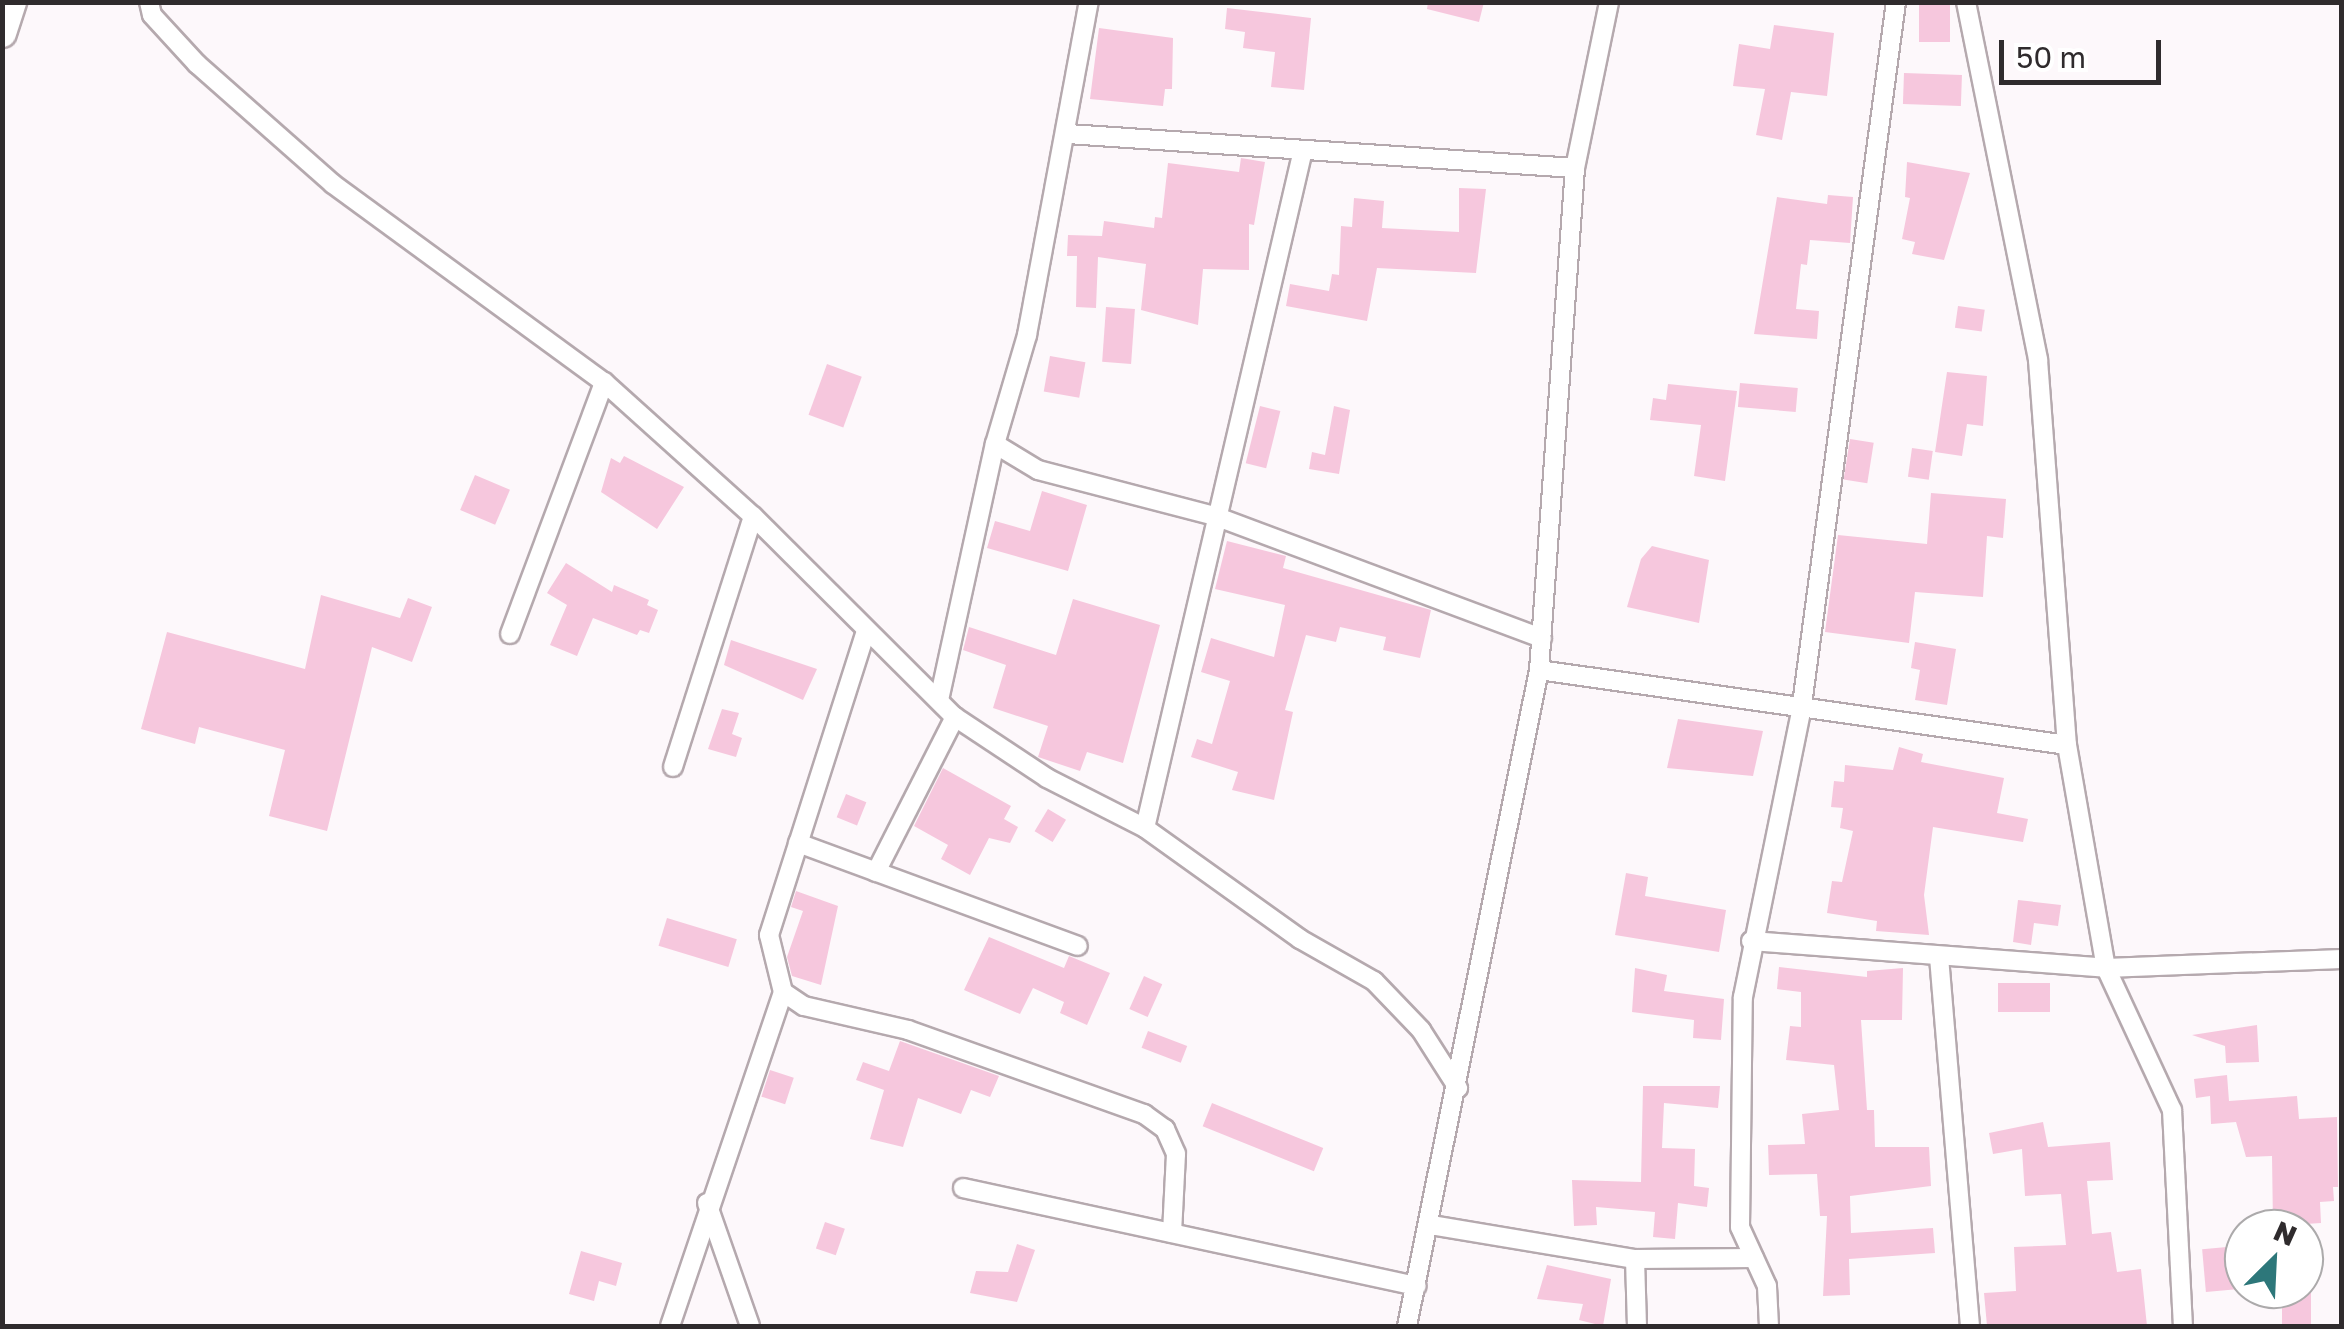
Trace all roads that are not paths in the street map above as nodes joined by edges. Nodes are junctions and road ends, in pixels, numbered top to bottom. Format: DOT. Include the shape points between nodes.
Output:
graph roads {
  1 [pos="12,2"];
  2 [pos="150,2"];
  3 [pos="1090,2"];
  4 [pos="1610,2"];
  5 [pos="1896,2"];
  6 [pos="1966,2"];
  7 [pos="2,34"];
  8 [pos="1068,134"];
  9 [pos="1303,150"];
  10 [pos="1575,168"];
  11 [pos="604,382"];
  12 [pos="995,444"];
  13 [pos="753,516"];
  14 [pos="1215,516"];
  15 [pos="866,631"];
  16 [pos="510,634"];
  17 [pos="1542,638"];
  18 [pos="1539,670"];
  19 [pos="938,700"];
  20 [pos="1801,712"];
  21 [pos="955,717"];
  22 [pos="2067,745"];
  23 [pos="673,766"];
  24 [pos="1145,828"];
  25 [pos="798,843"];
  26 [pos="876,872"];
  27 [pos="1751,941"];
  28 [pos="1078,946"];
  29 [pos="1940,957"];
  30 [pos="2342,959"];
  31 [pos="2106,968"];
  32 [pos="782,992"];
  33 [pos="1458,1088"];
  34 [pos="964,1188"];
  35 [pos="707,1202"];
  36 [pos="1431,1225"];
  37 [pos="1172,1233"];
  38 [pos="1754,1258"];
  39 [pos="1636,1259"];
  40 [pos="1417,1286"];
  41 [pos="670,1326"];
  42 [pos="750,1326"];
  43 [pos="1407,1326"];
  44 [pos="1636,1326"];
  45 [pos="1769,1326"];
  46 [pos="1970,1326"];
  47 [pos="2183,1326"];
  1 -- 7 [label="main road"];
  2 -- 11 [label="street" via="152,16 198,64 333,184"];
  3 -- 8 [label="street"];
  4 -- 10 [label="street"];
  5 -- 20 [label="street"];
  6 -- 22 [label="street" via="2038,360"];
  8 -- 9 [label="street"];
  8 -- 12 [label="street"];
  9 -- 10 [label="street"];
  9 -- 14 [label="street"];
  10 -- 17 [label="street"];
  11 -- 13 [label="street"];
  11 -- 16 [label="street"];
  12 -- 14 [label="street" via="1038,470"];
  12 -- 19 [label="street"];
  13 -- 15 [label="street"];
  13 -- 23 [label="street"];
  14 -- 17 [label="street"];
  14 -- 24 [label="street"];
  15 -- 19 [label="street"];
  15 -- 25 [label="street"];
  17 -- 18 [label="street"];
  18 -- 20 [label="street"];
  18 -- 33 [label="street"];
  19 -- 21 [label="street"];
  20 -- 22 [label="street"];
  20 -- 27 [label="street"];
  21 -- 24 [label="street" via="1047,778"];
  21 -- 26 [label="street"];
  22 -- 31 [label="street"];
  24 -- 33 [label="street" via="1300,939 1374,982 1422,1030"];
  25 -- 26 [label="street"];
  25 -- 32 [label="street" via="769,935"];
  26 -- 28 [label="street"];
  27 -- 29 [label="street"];
  27 -- 38 [label="street" via="1740,1228"];
  29 -- 31 [label="street"];
  29 -- 46 [label="street"];
  30 -- 31 [label="street"];
  31 -- 47 [label="street" via="2172,1110"];
  32 -- 35 [label="street"];
  32 -- 37 [label="street" via="804,1006 908,1030 1144,1114 1165,1128 1176,1154"];
  33 -- 36 [label="street"];
  34 -- 37 [label="street"];
  35 -- 41 [label="street"];
  35 -- 42 [label="street"];
  36 -- 39 [label="street"];
  36 -- 40 [label="street"];
  37 -- 40 [label="street"];
  38 -- 39 [label="street"];
  38 -- 45 [label="street" via="1768,1286"];
  39 -- 44 [label="street"];
  40 -- 43 [label="street"];
}
